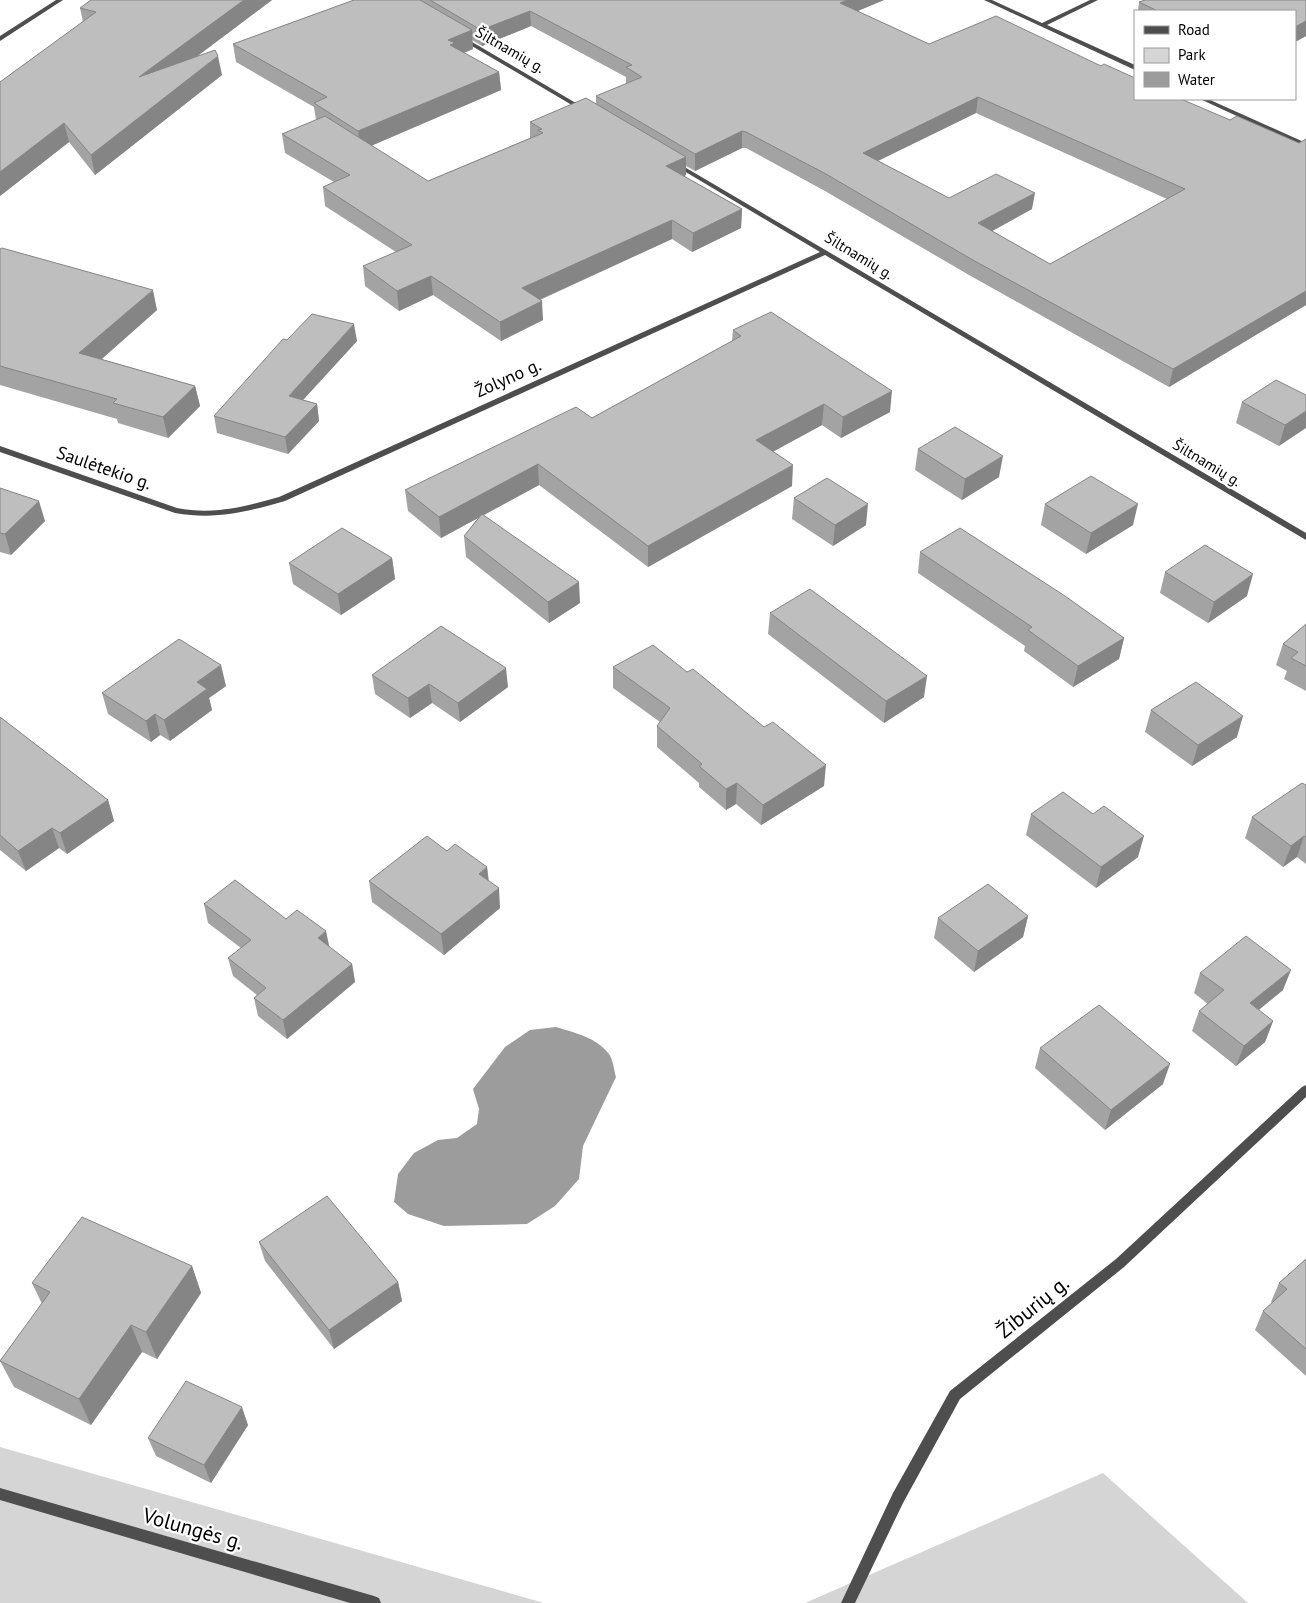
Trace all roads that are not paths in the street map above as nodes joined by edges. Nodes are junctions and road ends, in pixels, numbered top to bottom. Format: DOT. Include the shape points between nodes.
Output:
graph roads {
  1 [pos="60,0"];
  2 [pos="987,0"];
  3 [pos="1095,0"];
  4 [pos="1042,25"];
  5 [pos="457,35"];
  6 [pos="0,39"];
  7 [pos="1134,68"];
  8 [pos="1205,100"];
  9 [pos="594,116"];
  10 [pos="1306,146"];
  11 [pos="672,161"];
  12 [pos="826,252"];
  13 [pos="0,449"];
  14 [pos="198,515"];
  15 [pos="1306,537"];
  16 [pos="1306,1090"];
  17 [pos="0,1494"];
  18 [pos="374,1603"];
  19 [pos="848,1603"];
  1 -- 6 [label="street"];
  2 -- 4 [label="street"];
  3 -- 4 [label="street"];
  4 -- 7 [label="street"];
  5 -- 9 [label="street, Šiltnamių g."];
  8 -- 10 [label="street"];
  11 -- 12 [label="street, Šiltnamių g."];
  12 -- 14 [label="street, Žolyno g." via="282,499 229,513"];
  12 -- 15 [label="street, Šiltnamių g."];
  13 -- 14 [label="street, Saulėtekio g." via="175,510"];
  16 -- 19 [label="street, Žiburių g." via="1120,1263 955,1395 898,1498"];
  17 -- 18 [label="street, Volungės g."];
}
